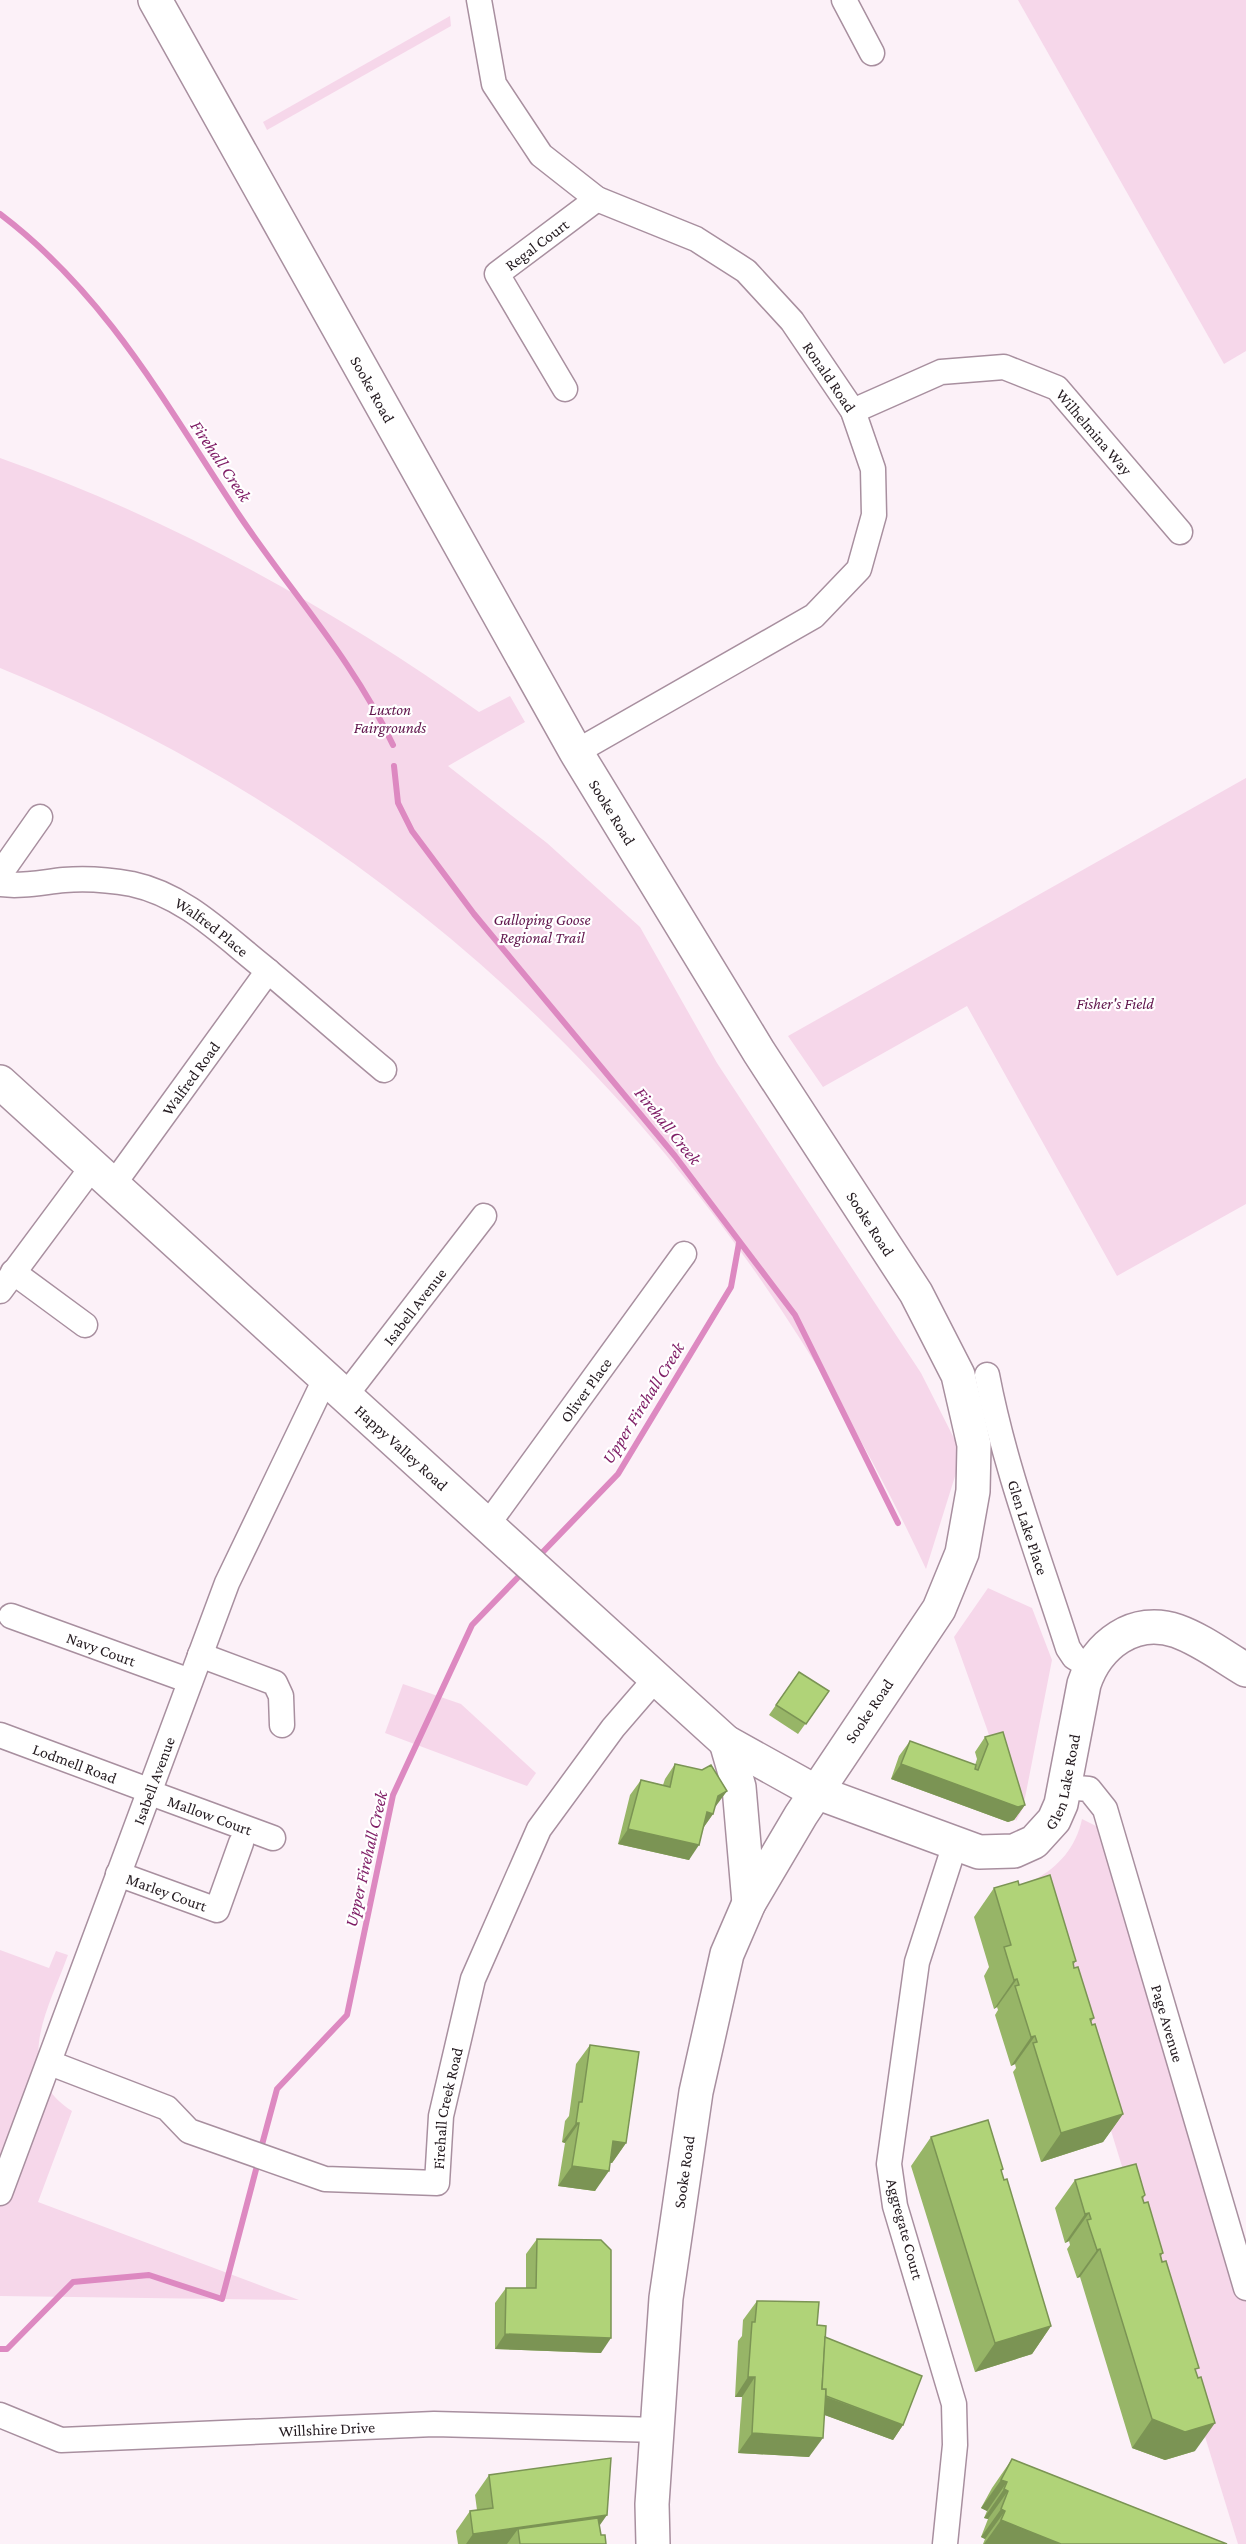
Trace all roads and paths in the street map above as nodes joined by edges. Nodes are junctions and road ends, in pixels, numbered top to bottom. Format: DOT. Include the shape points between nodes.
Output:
graph roads {
  1 [pos="155,0"];
  2 [pos="479,0"];
  3 [pos="844,0"];
  4 [pos="872,53"];
  5 [pos="597,199"];
  6 [pos="565,389"];
  7 [pos="853,411"];
  8 [pos="1180,532"];
  9 [pos="576,752"];
  10 [pos="40,817"];
  11 [pos="0,874"];
  12 [pos="0,884"];
  13 [pos="268,971"];
  14 [pos="384,1070"];
  15 [pos="0,1082"];
  16 [pos="103,1176"];
  17 [pos="484,1216"];
  18 [pos="684,1254"];
  19 [pos="7,1282"];
  20 [pos="85,1325"];
  21 [pos="987,1375"];
  22 [pos="336,1386"];
  23 [pos="488,1524"];
  24 [pos="11,1616"];
  25 [pos="200,1655"];
  26 [pos="1090,1667"];
  27 [pos="1246,1670"];
  28 [pos="657,1677"];
  29 [pos="190,1681"];
  30 [pos="282,1725"];
  31 [pos="0,1736"];
  32 [pos="726,1742"];
  33 [pos="1064,1786"];
  34 [pos="148,1791"];
  35 [pos="816,1792"];
  36 [pos="273,1838"];
  37 [pos="242,1843"];
  38 [pos="955,1844"];
  39 [pos="118,1874"];
  40 [pos="749,1903"];
  41 [pos="50,2063"];
  42 [pos="0,2193"];
  43 [pos="1246,2288"];
  44 [pos="0,2415"];
  45 [pos="658,2430"];
  46 [pos="653,2544"];
  47 [pos="945,2544"];
  1 -- 9 [label="main road, Sooke Road"];
  2 -- 5 [label="street, Ronald Road" via="494,84 541,155"];
  3 -- 4 [label="street"];
  5 -- 6 [label="street, Regal Court" via="497,274"];
  5 -- 7 [label="street, Ronald Road" via="696,239 746,271 792,321"];
  7 -- 8 [label="street, Wilhelmina Way" via="941,372 1004,367 1057,388"];
  7 -- 9 [label="street, Ronald Road" via="873,470 874,515 859,569 814,616"];
  9 -- 35 [label="main road, Sooke Road" via="759,1052 916,1293 958,1375 974,1445 973,1491 962,1553 939,1609"];
  10 -- 11 [label="street"];
  12 -- 13 [label="street, Walfred Place" via="67,880 135,885 171,898 199,915"];
  13 -- 14 [label="street, Walfred Place"];
  13 -- 16 [label="street, Walfred Road"];
  15 -- 16 [label="main road, Happy Valley Road"];
  16 -- 19 [label="street, Walfred Road"];
  16 -- 22 [label="main road, Happy Valley Road"];
  17 -- 22 [label="street, Isabell Avenue"];
  18 -- 23 [label="street, Oliver Place"];
  19 -- 20 [label="street"];
  21 -- 26 [label="street, Glen Lake Place" via="1013,1484 1068,1648"];
  22 -- 23 [label="main road, Happy Valley Road"];
  22 -- 25 [label="street, Isabell Avenue" via="254,1524"];
  23 -- 28 [label="main road, Happy Valley Road"];
  24 -- 29 [label="street, Navy Court"];
  25 -- 29 [label="street, Isabell Avenue"];
  25 -- 30 [label="street" via="275,1683 281,1696"];
  26 -- 27 [label="main road, Glen Lake Road" via="1112,1640 1150,1627 1177,1631"];
  26 -- 33 [label="main road, Glen Lake Road"];
  28 -- 32 [label="main road, Happy Valley Road"];
  28 -- 41 [label="street, Firehall Creek Road" via="613,1728 539,1829 472,1979 441,2116 437,2182 325,2179 189,2131 166,2108"];
  29 -- 34 [label="street, Isabell Avenue"];
  31 -- 34 [label="street, Lodmell Road"];
  32 -- 35 [label="main road, Happy Valley Road"];
  32 -- 40 [label="main road" via="739,1787"];
  33 -- 38 [label="main road, Glen Lake Road" via="1054,1820 1023,1848 990,1854"];
  33 -- 43 [label="street, Page Avenue" via="1089,1789 1105,1809"];
  34 -- 36 [label="street, Mallow Court"];
  34 -- 39 [label="street, Isabell Avenue"];
  35 -- 38 [label="main road, Glen Lake Road"];
  35 -- 40 [label="main road, Sooke Road"];
  37 -- 39 [label="street, Marley Court" via="217,1910"];
  38 -- 47 [label="street, Aggregate Court" via="917,1962 889,2164 895,2206 954,2404 955,2445"];
  39 -- 41 [label="street, Isabell Avenue"];
  40 -- 45 [label="main road, Sooke Road" via="728,1954 696,2092 666,2298"];
  41 -- 42 [label="street, Isabell Avenue"];
  44 -- 45 [label="street, Willshire Drive" via="61,2439 434,2424"];
  45 -- 46 [label="main road, Sooke Road"];
}
